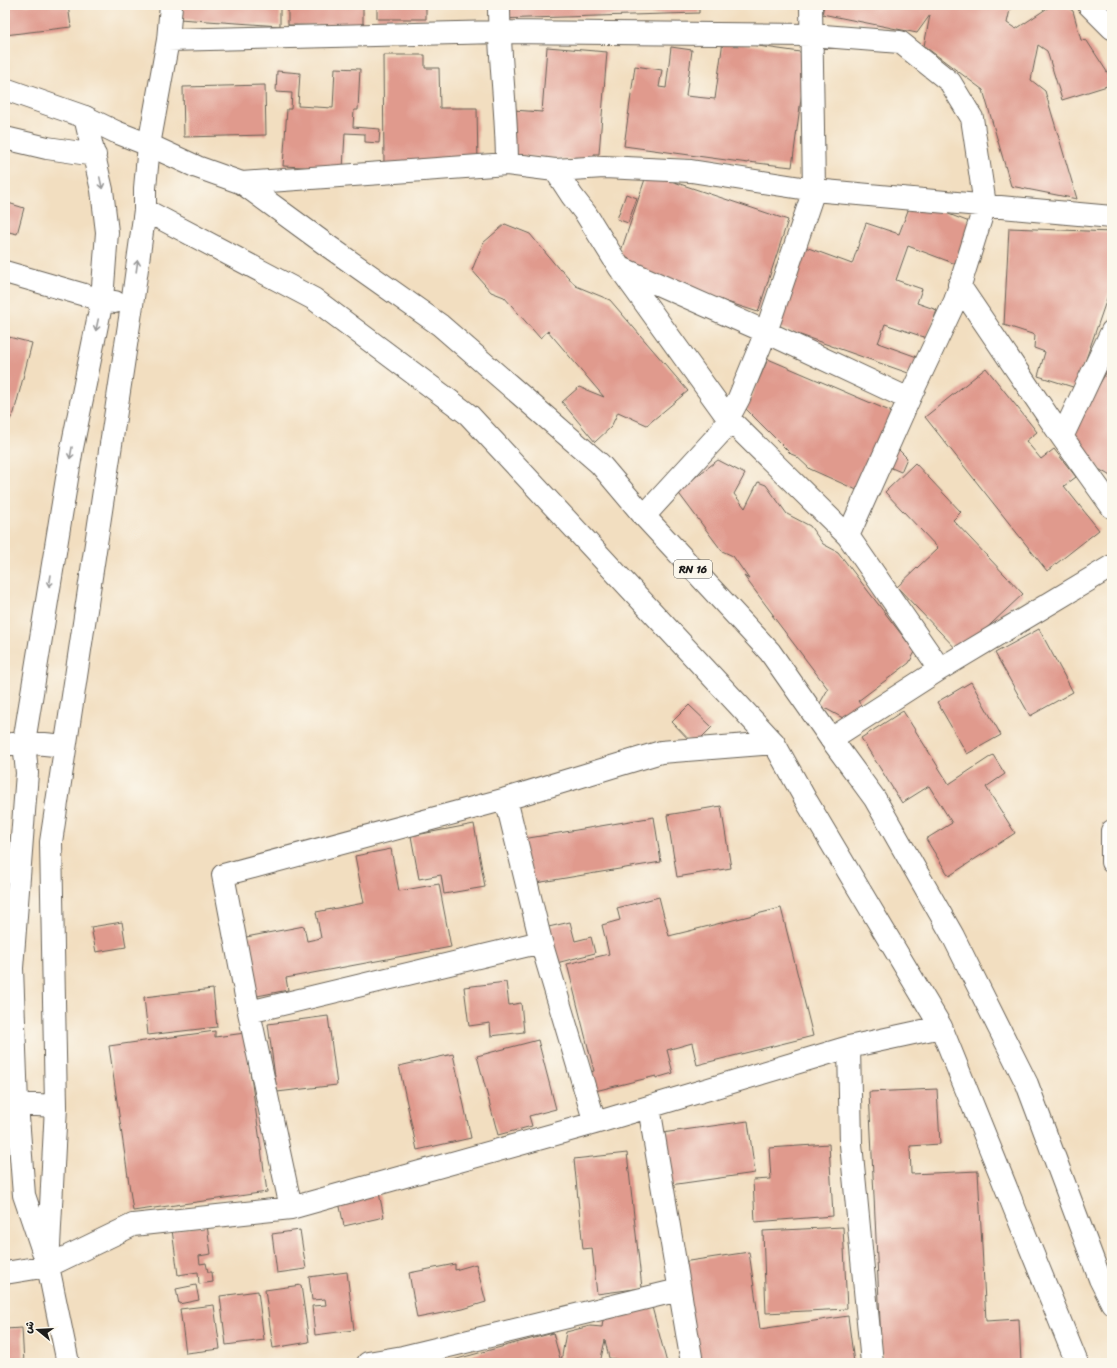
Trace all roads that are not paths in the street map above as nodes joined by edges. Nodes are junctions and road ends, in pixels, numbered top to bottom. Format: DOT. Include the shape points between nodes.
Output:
graph roads {
  1 [pos="171,5"];
  2 [pos="499,5"];
  3 [pos="811,5"];
  4 [pos="1089,5"];
  5 [pos="1112,28"];
  6 [pos="499,32"];
  7 [pos="811,35"];
  8 [pos="168,40"];
  9 [pos="5,89"];
  10 [pos="85,118"];
  11 [pos="5,138"];
  12 [pos="149,145"];
  13 [pos="95,155"];
  14 [pos="507,164"];
  15 [pos="555,170"];
  16 [pos="242,183"];
  17 [pos="814,190"];
  18 [pos="985,205"];
  19 [pos="145,210"];
  20 [pos="1112,217"];
  21 [pos="619,267"];
  22 [pos="5,272"];
  23 [pos="959,284"];
  24 [pos="102,300"];
  25 [pos="132,304"];
  26 [pos="1112,331"];
  27 [pos="766,332"];
  28 [pos="909,399"];
  29 [pos="728,418"];
  30 [pos="1062,437"];
  31 [pos="1112,507"];
  32 [pos="644,516"];
  33 [pos="848,536"];
  34 [pos="1112,566"];
  35 [pos="940,669"];
  36 [pos="831,739"];
  37 [pos="774,743"];
  38 [pos="14,744"];
  39 [pos="65,746"];
  40 [pos="506,798"];
  41 [pos="1112,831"];
  42 [pos="1112,862"];
  43 [pos="540,942"];
  44 [pos="248,1012"];
  45 [pos="941,1026"];
  46 [pos="848,1047"];
  47 [pos="11,1105"];
  48 [pos="56,1106"];
  49 [pos="649,1107"];
  50 [pos="596,1123"];
  51 [pos="291,1208"];
  52 [pos="48,1266"];
  53 [pos="5,1273"];
  54 [pos="679,1290"];
  55 [pos="1112,1303"];
  56 [pos="68,1363"];
  57 [pos="368,1363"];
  58 [pos="692,1363"];
  59 [pos="872,1363"];
  60 [pos="1077,1363"];
  1 -- 8 [label="street"];
  2 -- 6 [label="street"];
  3 -- 7 [label="street"];
  4 -- 5 [label="street"];
  6 -- 7 [label="street"];
  6 -- 8 [label="street"];
  6 -- 14 [label="street"];
  7 -- 17 [label="street"];
  7 -- 18 [label="street" via="900,42 950,82 972,118"];
  8 -- 12 [label="street"];
  9 -- 10 [label="street, RN 16"];
  10 -- 12 [label="street, RN 16"];
  10 -- 13 [label="street"];
  11 -- 13 [label="street" via="47,148"];
  12 -- 16 [label="street, RN 16" via="197,167"];
  12 -- 19 [label="street"];
  13 -- 24 [label="street, one-way" via="107,232"];
  14 -- 15 [label="street"];
  14 -- 16 [label="street"];
  15 -- 17 [label="street" via="604,167 691,172"];
  15 -- 21 [label="street"];
  16 -- 32 [label="street, RN 16" via="440,325 600,464"];
  17 -- 18 [label="street"];
  17 -- 27 [label="street"];
  18 -- 20 [label="street"];
  18 -- 23 [label="street"];
  25 -- 19 [label="street, one-way"];
  19 -- 37 [label="street" via="314,299 469,415"];
  21 -- 27 [label="street"];
  21 -- 29 [label="street"];
  22 -- 24 [label="street"];
  23 -- 28 [label="street" via="954,301"];
  23 -- 30 [label="street"];
  24 -- 25 [label="street"];
  24 -- 38 [label="street, one-way"];
  25 -- 39 [label="street"];
  26 -- 30 [label="street"];
  27 -- 28 [label="street"];
  27 -- 29 [label="street"];
  28 -- 33 [label="street"];
  29 -- 32 [label="street" via="720,432"];
  29 -- 33 [label="street"];
  30 -- 31 [label="street"];
  32 -- 36 [label="street, RN 16" via="770,652"];
  33 -- 35 [label="street"];
  34 -- 35 [label="street"];
  35 -- 36 [label="street"];
  36 -- 55 [label="street, RN 16" via="875,799 953,936 1028,1084 1100,1279"];
  37 -- 40 [label="street" via="661,752"];
  37 -- 45 [label="street"];
  38 -- 39 [label="street"];
  38 -- 47 [label="street" via="27,772 12,968"];
  39 -- 48 [label="street" via="51,842"];
  40 -- 43 [label="street"];
  40 -- 44 [label="street" via="223,876"];
  41 -- 42 [label="street"];
  43 -- 44 [label="street"];
  43 -- 50 [label="street"];
  44 -- 51 [label="street"];
  45 -- 46 [label="street"];
  45 -- 60 [label="street"];
  46 -- 49 [label="street"];
  46 -- 59 [label="street" via="851,1144"];
  47 -- 48 [label="street"];
  47 -- 52 [label="street" via="24,1195"];
  48 -- 52 [label="street"];
  49 -- 50 [label="street"];
  49 -- 54 [label="street"];
  50 -- 51 [label="street"];
  51 -- 52 [label="street" via="133,1225"];
  52 -- 53 [label="street"];
  52 -- 56 [label="street"];
  54 -- 57 [label="street" via="403,1357"];
  54 -- 58 [label="street"];
}
